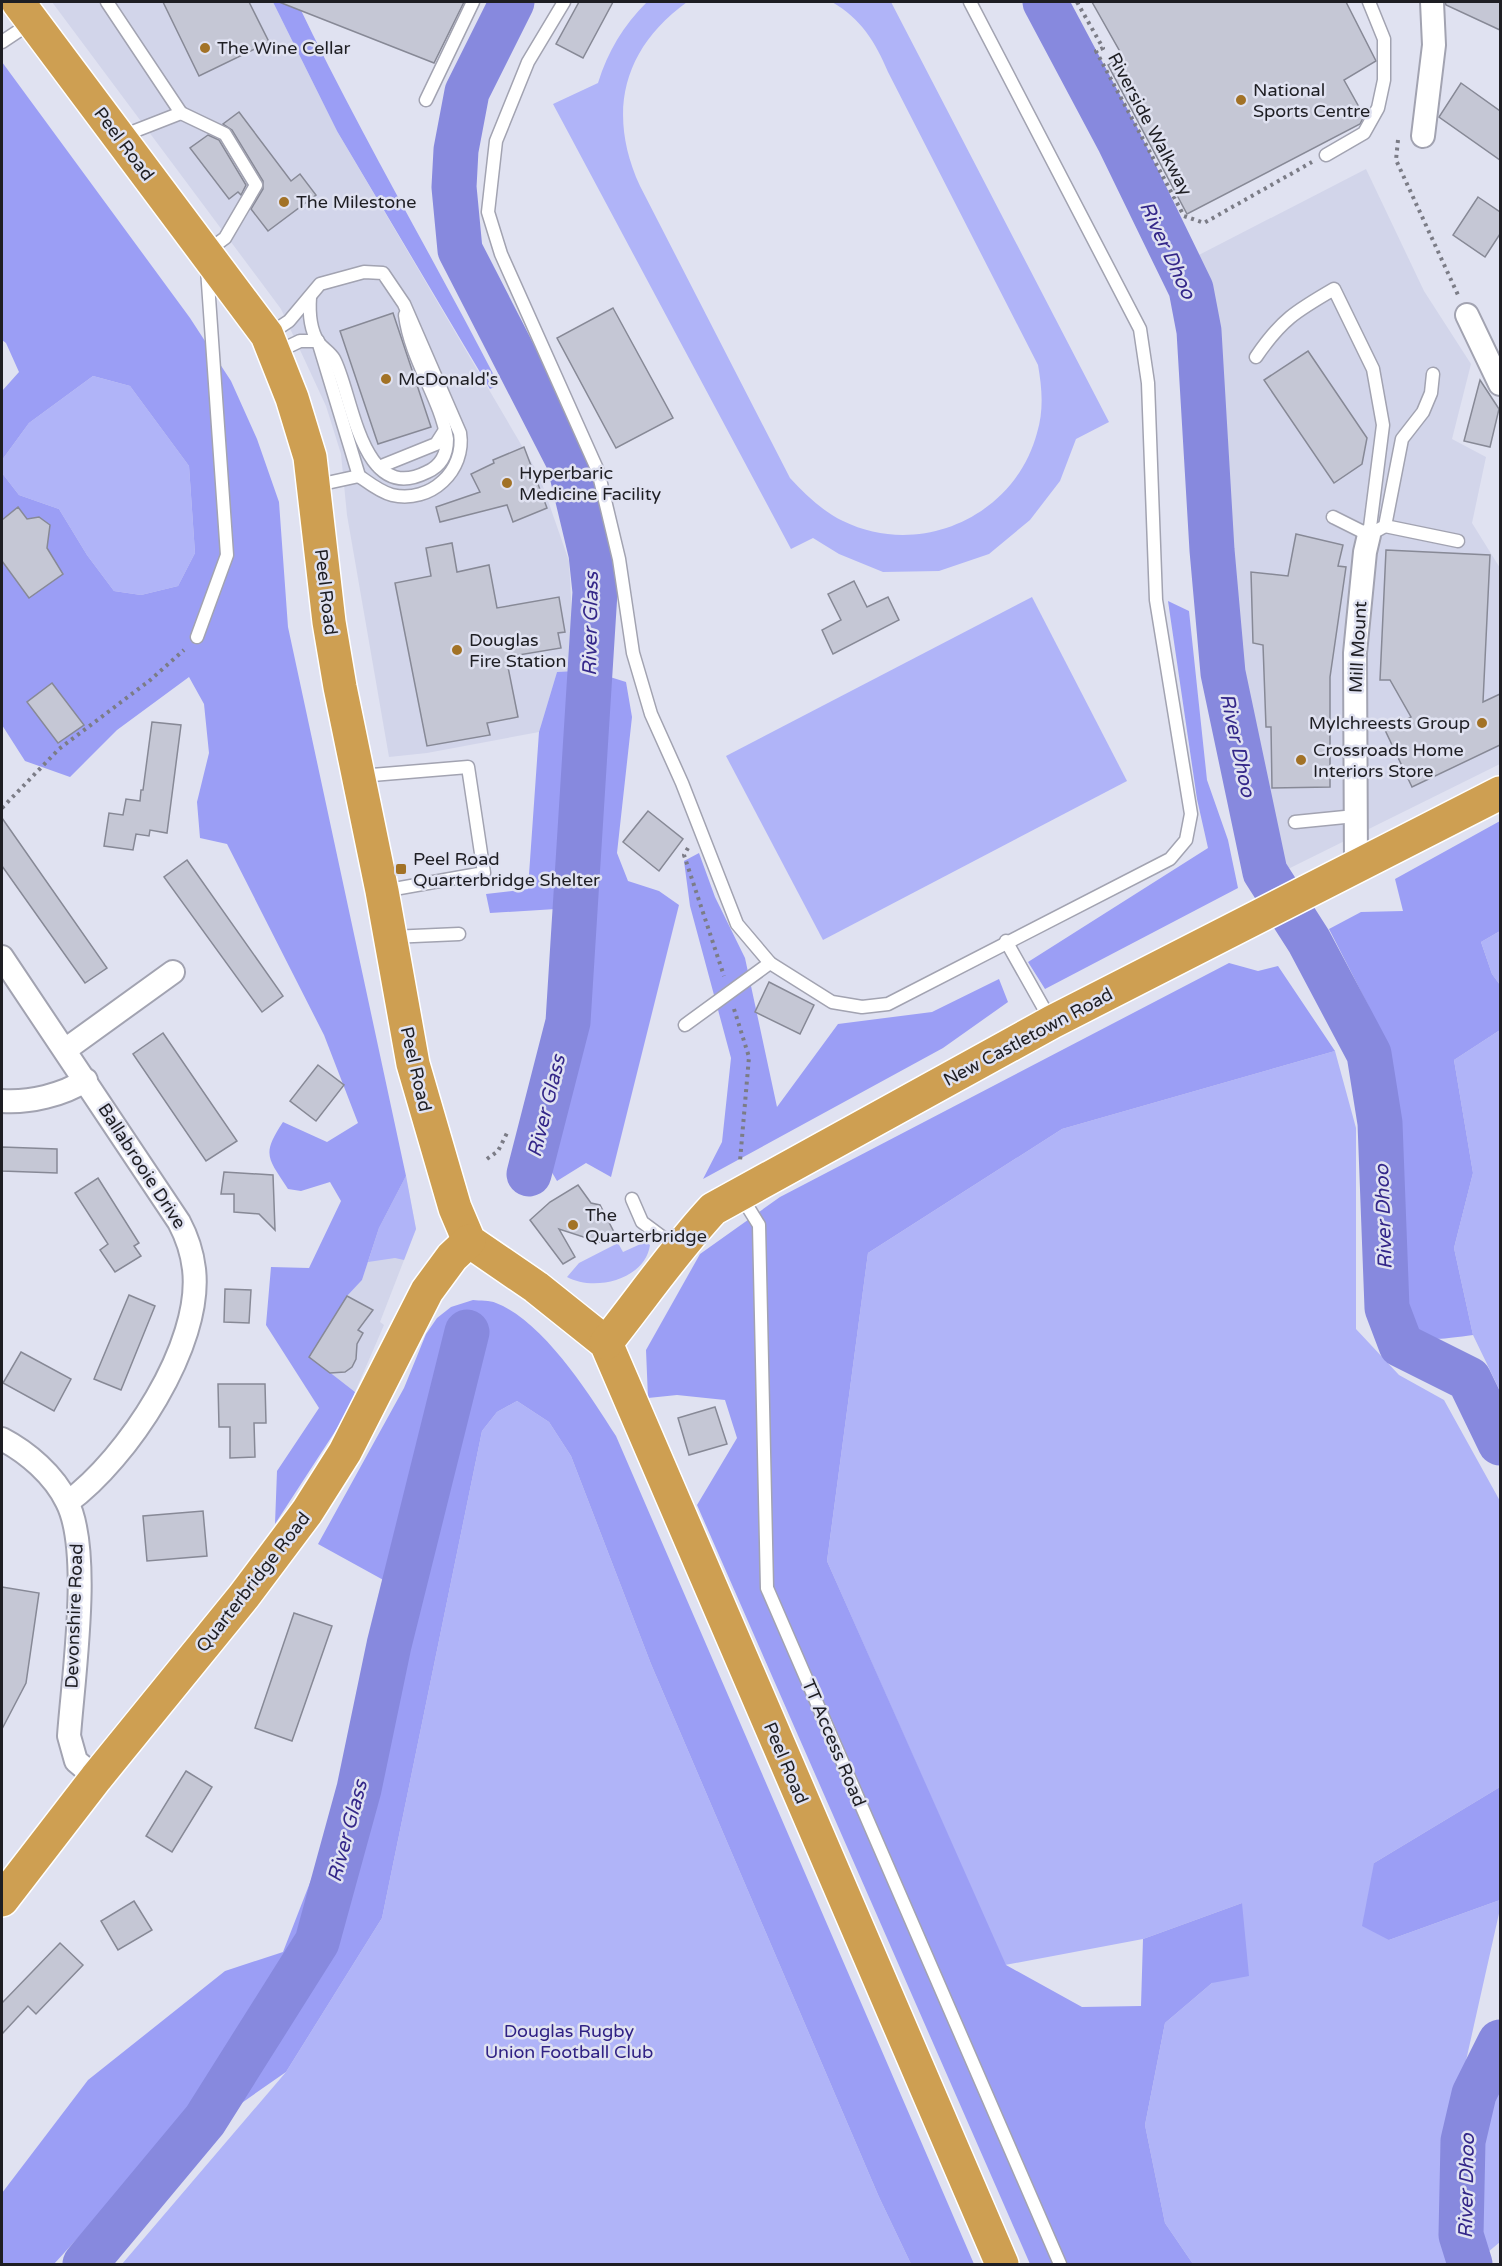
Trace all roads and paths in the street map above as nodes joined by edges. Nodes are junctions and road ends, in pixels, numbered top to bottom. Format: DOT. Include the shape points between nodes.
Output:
graph roads {
  1 [pos="107,2"];
  2 [pos="473,2"];
  3 [pos="564,2"];
  4 [pos="970,2"];
  5 [pos="1077,2"];
  6 [pos="1369,2"];
  7 [pos="1432,2"];
  8 [pos="25,12"];
  9 [pos="2,42"];
  10 [pos="426,100"];
  11 [pos="181,113"];
  12 [pos="1423,136"];
  13 [pos="1398,137"];
  14 [pos="118,138"];
  15 [pos="1326,155"];
  16 [pos="206,252"];
  17 [pos="310,297"];
  18 [pos="404,304"];
  19 [pos="1467,315"];
  20 [pos="318,341"];
  21 [pos="271,344"];
  22 [pos="1256,357"];
  23 [pos="1432,374"];
  24 [pos="1500,384"];
  25 [pos="445,430"];
  26 [pos="379,467"];
  27 [pos="359,476"];
  28 [pos="313,486"];
  29 [pos="1333,517"];
  30 [pos="1377,531"];
  31 [pos="1458,541"];
  32 [pos="197,637"];
  33 [pos="358,776"];
  34 [pos="1500,793"];
  35 [pos="2,808"];
  36 [pos="1355,816"];
  37 [pos="1295,822"];
  38 [pos="1356,867"];
  39 [pos="382,891"];
  40 [pos="459,934"];
  41 [pos="389,937"];
  42 [pos="1006,941"];
  43 [pos="2,957"];
  44 [pos="770,963"];
  45 [pos="173,972"];
  46 [pos="1052,1022"];
  47 [pos="685,1025"];
  48 [pos="65,1050"];
  49 [pos="86,1080"];
  50 [pos="2,1101"];
  51 [pos="508,1131"];
  52 [pos="487,1159"];
  53 [pos="740,1195"];
  54 [pos="632,1199"];
  55 [pos="475,1245"];
  56 [pos="677,1248"];
  57 [pos="606,1343"];
  58 [pos="2,1439"];
  59 [pos="68,1502"];
  60 [pos="96,1779"];
  61 [pos="2,1900"];
  62 [pos="1002,2265"];
  63 [pos="1060,2265"];
  1 -- 11 [label="lane"];
  2 -- 10 [label="lane"];
  3 -- 44 [label="lane" via="528,62 496,141 488,212 501,254 598,471 619,559 633,652 651,714 737,924"];
  4 -- 42 [label="lane" via="1140,329 1148,383 1156,600 1191,814 1186,840 1170,859"];
  5 -- 15 [label="path, Riverside Walkway" via="1103,48 1096,51 1184,216 1204,223"];
  6 -- 15 [label="lane" via="1384,39 1384,80 1378,108 1364,133"];
  7 -- 12 [label="street" via="1434,45"];
  8 -- 9 [label="lane"];
  8 -- 14 [label="highway, Peel Road"];
  11 -- 14 [label="lane"];
  11 -- 16 [label="lane" via="225,134 256,185 225,237"];
  13 -- 19 [label="path" via="1396,160"];
  14 -- 16 [label="highway, Peel Road"];
  16 -- 21 [label="highway, Peel Road"];
  16 -- 32 [label="lane" via="227,555"];
  17 -- 18 [label="lane" via="320,284 364,272 383,273"];
  17 -- 20 [label="lane" via="309,313"];
  17 -- 21 [label="lane"];
  18 -- 25 [label="lane" via="407,331"];
  18 -- 27 [label="lane" via="457,425 462,451 458,464 443,483 418,493 390,495"];
  19 -- 24 [label="street"];
  20 -- 21 [label="lane"];
  20 -- 26 [label="lane" via="333,358 367,454"];
  20 -- 27 [label="lane"];
  21 -- 28 [label="highway, Peel Road" via="305,439"];
  22 -- 30 [label="lane" via="1275,328 1334,289 1373,369 1383,425"];
  23 -- 30 [label="lane" via="1431,393 1423,412 1402,440"];
  25 -- 26 [label="lane" via="436,444"];
  25 -- 26 [label="lane" via="447,448 428,472 398,477"];
  27 -- 28 [label="lane"];
  28 -- 33 [label="highway, Peel Road" via="329,622"];
  29 -- 30 [label="lane"];
  30 -- 31 [label="lane"];
  30 -- 36 [label="street, Mill Mount" via="1365,552 1355,653"];
  32 -- 35 [label="path" via="149,681 59,749"];
  33 -- 39 [label="highway, Peel Road"];
  33 -- 39 [label="lane" via="468,767 484,873"];
  34 -- 38 [label="highway, New Castletown Road"];
  36 -- 37 [label="lane"];
  36 -- 38 [label="street, Mill Mount"];
  38 -- 46 [label="highway, New Castletown Road"];
  39 -- 41 [label="highway, Peel Road"];
  40 -- 41 [label="lane"];
  41 -- 55 [label="highway, Peel Road" via="424,1110 455,1208"];
  42 -- 44 [label="lane" via="888,1004 862,1007 832,1002"];
  42 -- 46 [label="lane"];
  43 -- 48 [label="street, Ballabrooie Drive"];
  44 -- 47 [label="lane"];
  45 -- 48 [label="street"];
  46 -- 53 [label="highway, New Castletown Road"];
  48 -- 49 [label="street, Ballabrooie Drive"];
  49 -- 50 [label="street" via="72,1089 16,1102"];
  49 -- 59 [label="street, Ballabrooie Drive" via="179,1222 189,1242 195,1271 192,1308 172,1370 139,1426 98,1476"];
  51 -- 52 [label="path" via="498,1151"];
  53 -- 56 [label="highway, New Castletown Road" via="713,1209"];
  53 -- 63 [label="lane, TT Access Road" via="759,1225 767,1588"];
  54 -- 56 [label="lane" via="642,1222"];
  55 -- 57 [label="highway, Peel Road"];
  55 -- 60 [label="highway, Quarterbridge Road" via="452,1257 426,1291 345,1452 307,1512"];
  56 -- 57 [label="highway, New Castletown Road"];
  57 -- 62 [label="highway, Peel Road"];
  58 -- 59 [label="street, Devonshire Road" via="39,1466"];
  59 -- 60 [label="street, Devonshire Road" via="76,1529 79,1568 69,1736 76,1761"];
  60 -- 61 [label="highway, Quarterbridge Road"];
}
